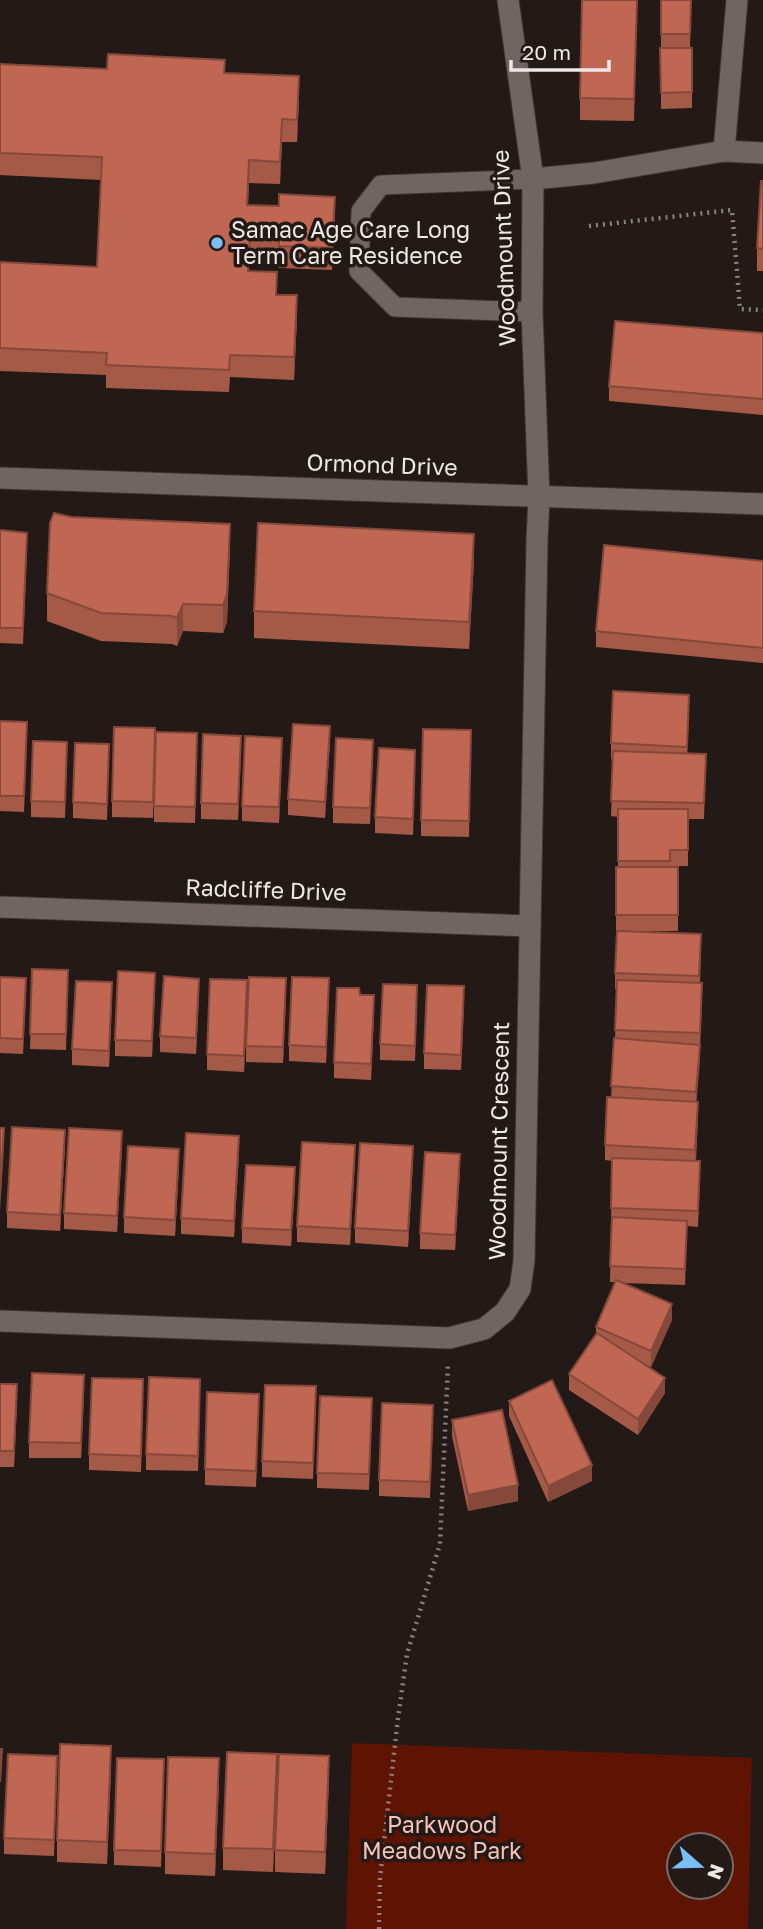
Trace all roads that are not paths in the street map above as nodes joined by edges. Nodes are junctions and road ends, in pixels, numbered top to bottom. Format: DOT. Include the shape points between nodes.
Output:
graph roads {
  1 [pos="508,0"];
  2 [pos="737,0"];
  3 [pos="723,152"];
  4 [pos="763,153"];
  5 [pos="533,179"];
  6 [pos="532,312"];
  7 [pos="0,478"];
  8 [pos="539,496"];
  9 [pos="763,504"];
  10 [pos="0,907"];
  11 [pos="530,926"];
  12 [pos="0,1321"];
  1 -- 5 [label="street, Woodmount Drive"];
  2 -- 3 [label="street"];
  3 -- 4 [label="street"];
  3 -- 5 [label="street"];
  5 -- 6 [label="street, Woodmount Drive"];
  5 -- 6 [label="lane" via="381,185 361,211 359,271 395,307"];
  6 -- 8 [label="street, Woodmount Drive"];
  7 -- 8 [label="street, Ormond Drive"];
  8 -- 9 [label="street, Ormond Drive"];
  8 -- 11 [label="street, Woodmount Crescent"];
  10 -- 11 [label="street, Radcliffe Drive"];
  11 -- 12 [label="street, Woodmount Crescent" via="524,1261 520,1289 505,1312 484,1329 449,1338"];
}
